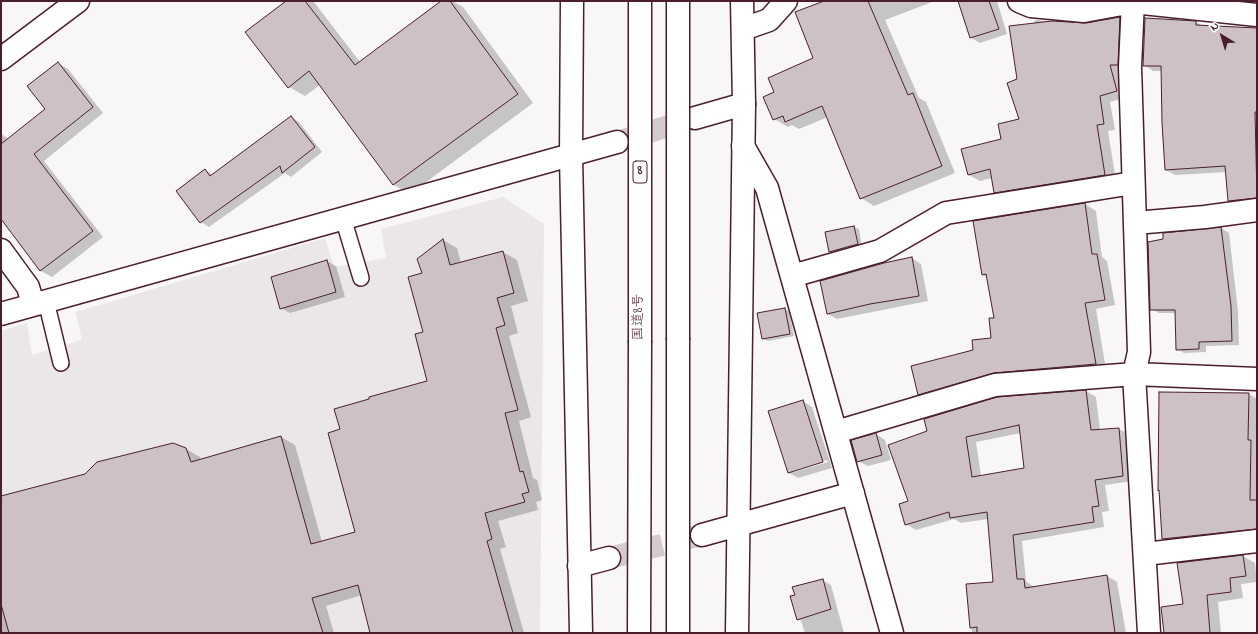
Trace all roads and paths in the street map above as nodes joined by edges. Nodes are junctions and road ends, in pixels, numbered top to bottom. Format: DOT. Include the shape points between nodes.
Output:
graph roads {
  1 [pos="78,1"];
  2 [pos="572,1"];
  3 [pos="640,1"];
  4 [pos="678,1"];
  5 [pos="742,1"];
  6 [pos="786,1"];
  7 [pos="1019,1"];
  8 [pos="1133,2"];
  9 [pos="1257,15"];
  10 [pos="743,29"];
  11 [pos="1,58"];
  12 [pos="744,104"];
  13 [pos="695,118"];
  14 [pos="617,142"];
  15 [pos="743,146"];
  16 [pos="571,156"];
  17 [pos="1133,183"];
  18 [pos="1257,210"];
  19 [pos="344,218"];
  20 [pos="1135,223"];
  21 [pos="1,250"];
  22 [pos="792,276"];
  23 [pos="361,278"];
  24 [pos="39,302"];
  25 [pos="1,314"];
  26 [pos="61,363"];
  27 [pos="1134,374"];
  28 [pos="1257,378"];
  29 [pos="836,432"];
  30 [pos="853,494"];
  31 [pos="737,526"];
  32 [pos="702,535"];
  33 [pos="1257,541"];
  34 [pos="1145,554"];
  35 [pos="609,558"];
  36 [pos="579,566"];
  37 [pos="581,633"];
  38 [pos="639,633"];
  39 [pos="678,633"];
  40 [pos="737,633"];
  41 [pos="892,633"];
  42 [pos="1149,633"];
  1 -- 11 [label="main road"];
  2 -- 16 [label="main road"];
  3 -- 38 [label="main road, 国道8号 / 8, bridge"];
  4 -- 39 [label="main road, bridge"];
  5 -- 10 [label="main road"];
  6 -- 10 [label="main road" via="769,20"];
  7 -- 8 [label="main road" via="1031,6 1084,11"];
  8 -- 9 [label="main road"];
  8 -- 17 [label="main road" via="1130,67"];
  10 -- 12 [label="main road"];
  12 -- 13 [label="main road"];
  12 -- 15 [label="main road"];
  14 -- 16 [label="main road"];
  15 -- 22 [label="main road" via="767,188"];
  15 -- 31 [label="main road"];
  16 -- 19 [label="main road"];
  16 -- 36 [label="main road"];
  17 -- 20 [label="main road"];
  17 -- 22 [label="main road" via="946,213 880,251"];
  18 -- 20 [label="main road"];
  19 -- 23 [label="lane"];
  19 -- 24 [label="main road"];
  20 -- 27 [label="main road" via="1139,352"];
  21 -- 24 [label="main road"];
  22 -- 29 [label="main road"];
  24 -- 25 [label="main road"];
  24 -- 26 [label="lane"];
  27 -- 28 [label="main road"];
  27 -- 29 [label="main road" via="995,385"];
  27 -- 34 [label="main road"];
  29 -- 30 [label="main road"];
  30 -- 31 [label="main road"];
  30 -- 41 [label="main road"];
  31 -- 32 [label="main road"];
  31 -- 40 [label="main road"];
  33 -- 34 [label="main road"];
  34 -- 42 [label="main road"];
  35 -- 36 [label="main road"];
  36 -- 37 [label="main road"];
}
